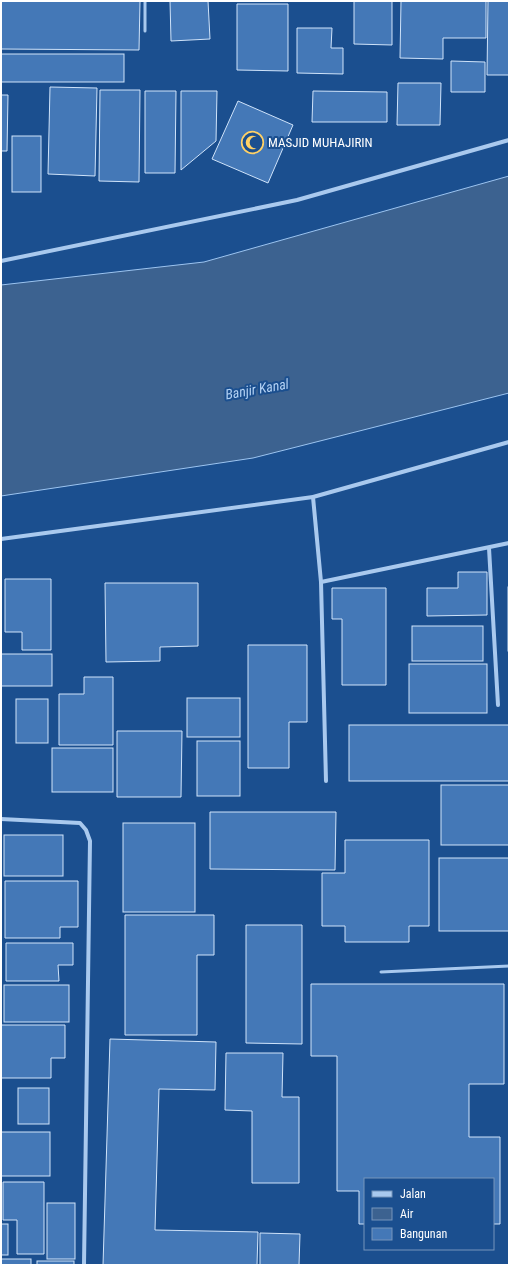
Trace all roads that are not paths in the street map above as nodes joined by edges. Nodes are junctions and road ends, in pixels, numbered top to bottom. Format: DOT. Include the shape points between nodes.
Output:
graph roads {
  1 [pos="145,1"];
  2 [pos="145,31"];
  3 [pos="509,140"];
  4 [pos="1,261"];
  5 [pos="509,442"];
  6 [pos="313,497"];
  7 [pos="1,539"];
  8 [pos="509,543"];
  9 [pos="489,548"];
  10 [pos="321,582"];
  11 [pos="498,704"];
  12 [pos="326,781"];
  13 [pos="1,819"];
  14 [pos="509,966"];
  15 [pos="381,972"];
  16 [pos="84,1265"];
  1 -- 2 [label="lane"];
  3 -- 4 [label="street" via="297,200"];
  5 -- 6 [label="street"];
  6 -- 7 [label="street"];
  6 -- 10 [label="street"];
  8 -- 9 [label="street"];
  9 -- 10 [label="street"];
  9 -- 11 [label="street"];
  10 -- 12 [label="street"];
  13 -- 16 [label="street" via="80,823 90,841"];
  14 -- 15 [label="lane"];
}
